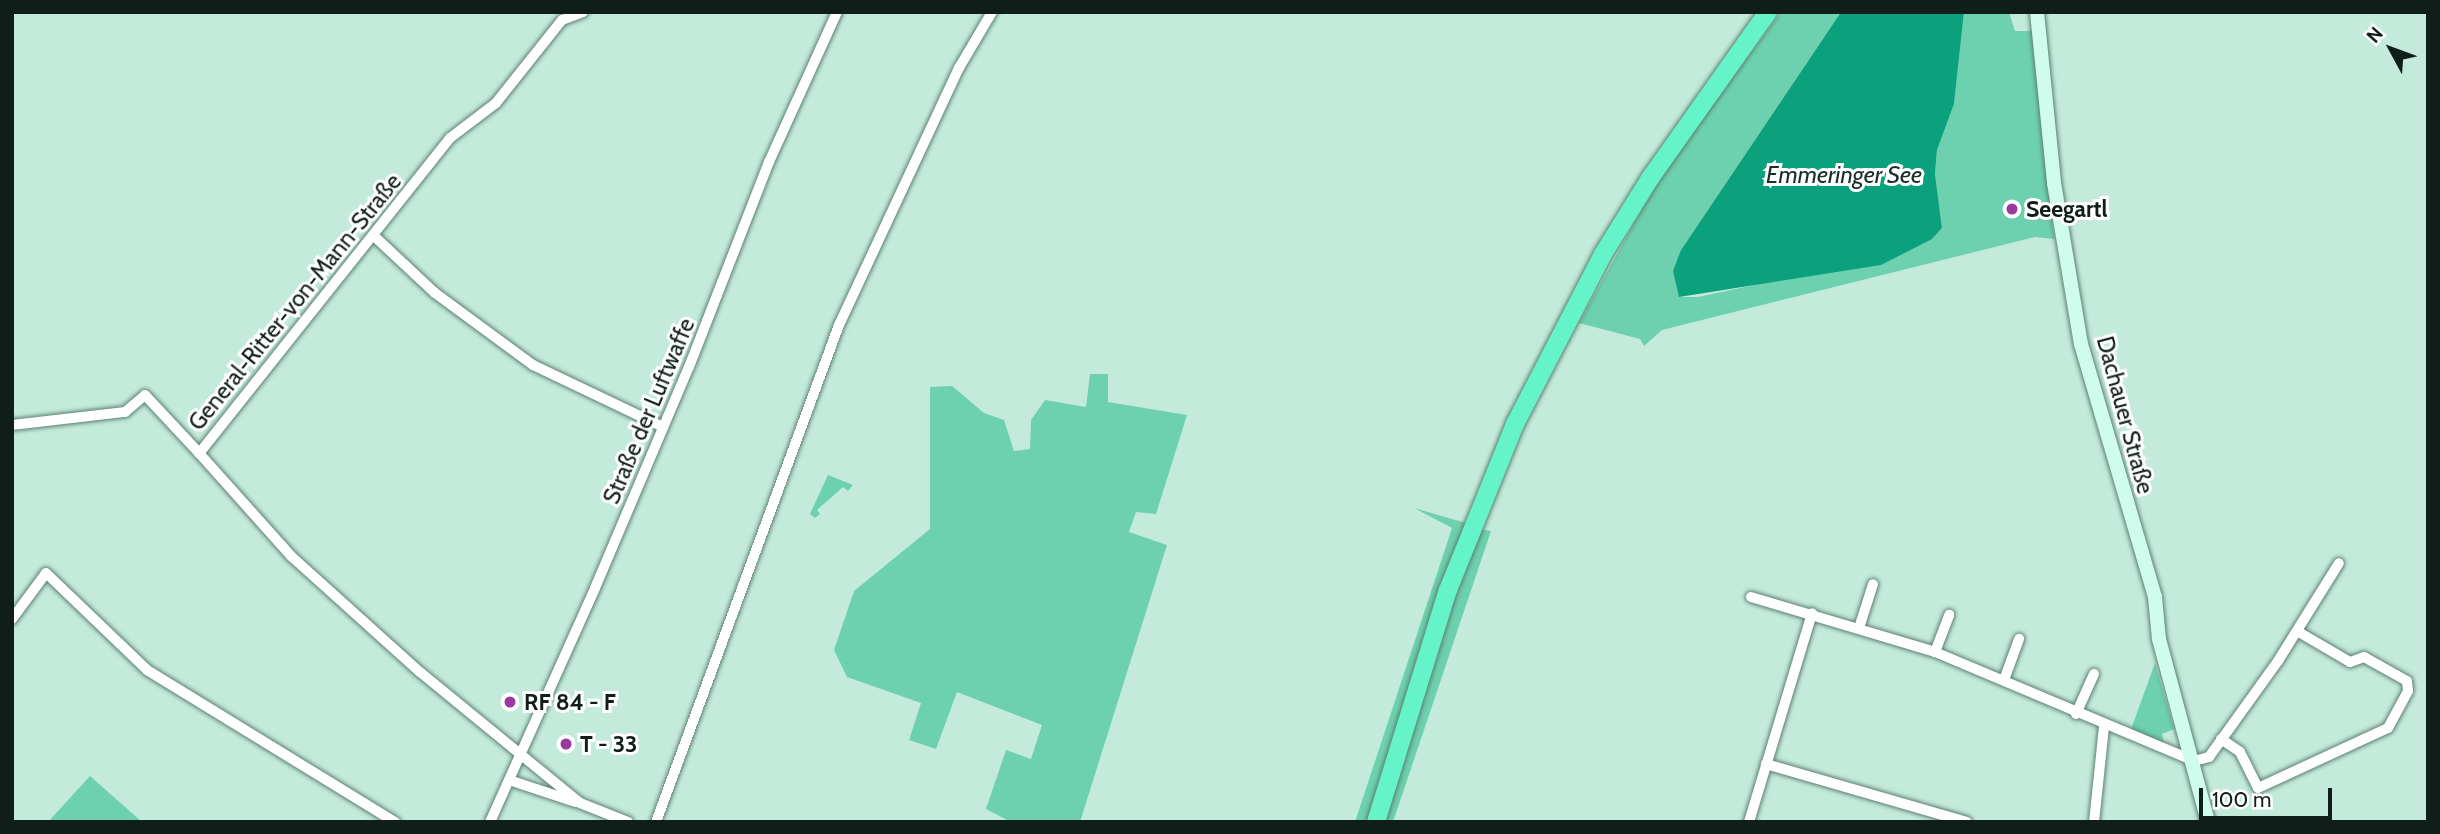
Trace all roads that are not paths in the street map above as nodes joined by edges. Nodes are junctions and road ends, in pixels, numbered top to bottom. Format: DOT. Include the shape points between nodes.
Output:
graph roads {
  1 [pos="583,12"];
  2 [pos="837,12"];
  3 [pos="992,12"];
  4 [pos="1768,12"];
  5 [pos="2037,12"];
  6 [pos="374,236"];
  7 [pos="12,425"];
  8 [pos="663,427"];
  9 [pos="199,453"];
  10 [pos="2339,563"];
  11 [pos="1872,584"];
  12 [pos="1751,597"];
  13 [pos="1812,613"];
  14 [pos="1949,615"];
  15 [pos="12,619"];
  16 [pos="1859,628"];
  17 [pos="2297,631"];
  18 [pos="2019,639"];
  19 [pos="1935,652"];
  20 [pos="2094,674"];
  21 [pos="2004,680"];
  22 [pos="2076,714"];
  23 [pos="2104,727"];
  24 [pos="2221,739"];
  25 [pos="522,751"];
  26 [pos="2194,761"];
  27 [pos="1766,764"];
  28 [pos="509,780"];
  29 [pos="580,803"];
  30 [pos="395,822"];
  31 [pos="490,822"];
  32 [pos="628,822"];
  33 [pos="656,822"];
  34 [pos="1376,822"];
  35 [pos="1749,822"];
  36 [pos="1967,822"];
  37 [pos="2094,822"];
  38 [pos="2208,822"];
  1 -- 6 [label="street, General-Ritter-von-Mann-Straße" via="562,20 496,103 450,138"];
  2 -- 8 [label="street, Straße der Luftwaffe" via="778,141"];
  3 -- 33 [label="street" via="960,68 839,325 731,608"];
  4 -- 34 [label="highway" via="1651,177 1597,265 1520,413 1448,590"];
  5 -- 26 [label="street, Dachauer Straße" via="2054,183 2081,344 2155,597 2159,639"];
  6 -- 8 [label="street" via="435,293 533,365"];
  6 -- 9 [label="street, General-Ritter-von-Mann-Straße"];
  7 -- 9 [label="street" via="125,412 145,395"];
  8 -- 25 [label="street, Straße der Luftwaffe"];
  9 -- 25 [label="street, General-Ritter-von-Mann-Straße" via="291,556 420,672"];
  10 -- 17 [label="street"];
  11 -- 16 [label="street"];
  12 -- 13 [label="street"];
  13 -- 16 [label="street"];
  13 -- 27 [label="street"];
  14 -- 19 [label="street"];
  15 -- 30 [label="street" via="46,573 147,670"];
  16 -- 19 [label="street"];
  17 -- 24 [label="street"];
  17 -- 24 [label="street" via="2350,662 2364,657 2407,681 2408,691 2388,729 2258,788 2240,752"];
  18 -- 21 [label="street"];
  19 -- 21 [label="street"];
  20 -- 22 [label="street"];
  21 -- 22 [label="street"];
  22 -- 23 [label="street"];
  23 -- 26 [label="street"];
  23 -- 37 [label="street"];
  24 -- 26 [label="street" via="2209,757"];
  25 -- 28 [label="street, Straße der Luftwaffe"];
  25 -- 29 [label="street, General-Ritter-von-Mann-Straße"];
  26 -- 38 [label="street, Dachauer Straße"];
  27 -- 35 [label="street"];
  27 -- 36 [label="street"];
  28 -- 29 [label="street"];
  28 -- 31 [label="street, Straße der Luftwaffe"];
  29 -- 32 [label="street, General-Ritter-von-Mann-Straße"];
}
